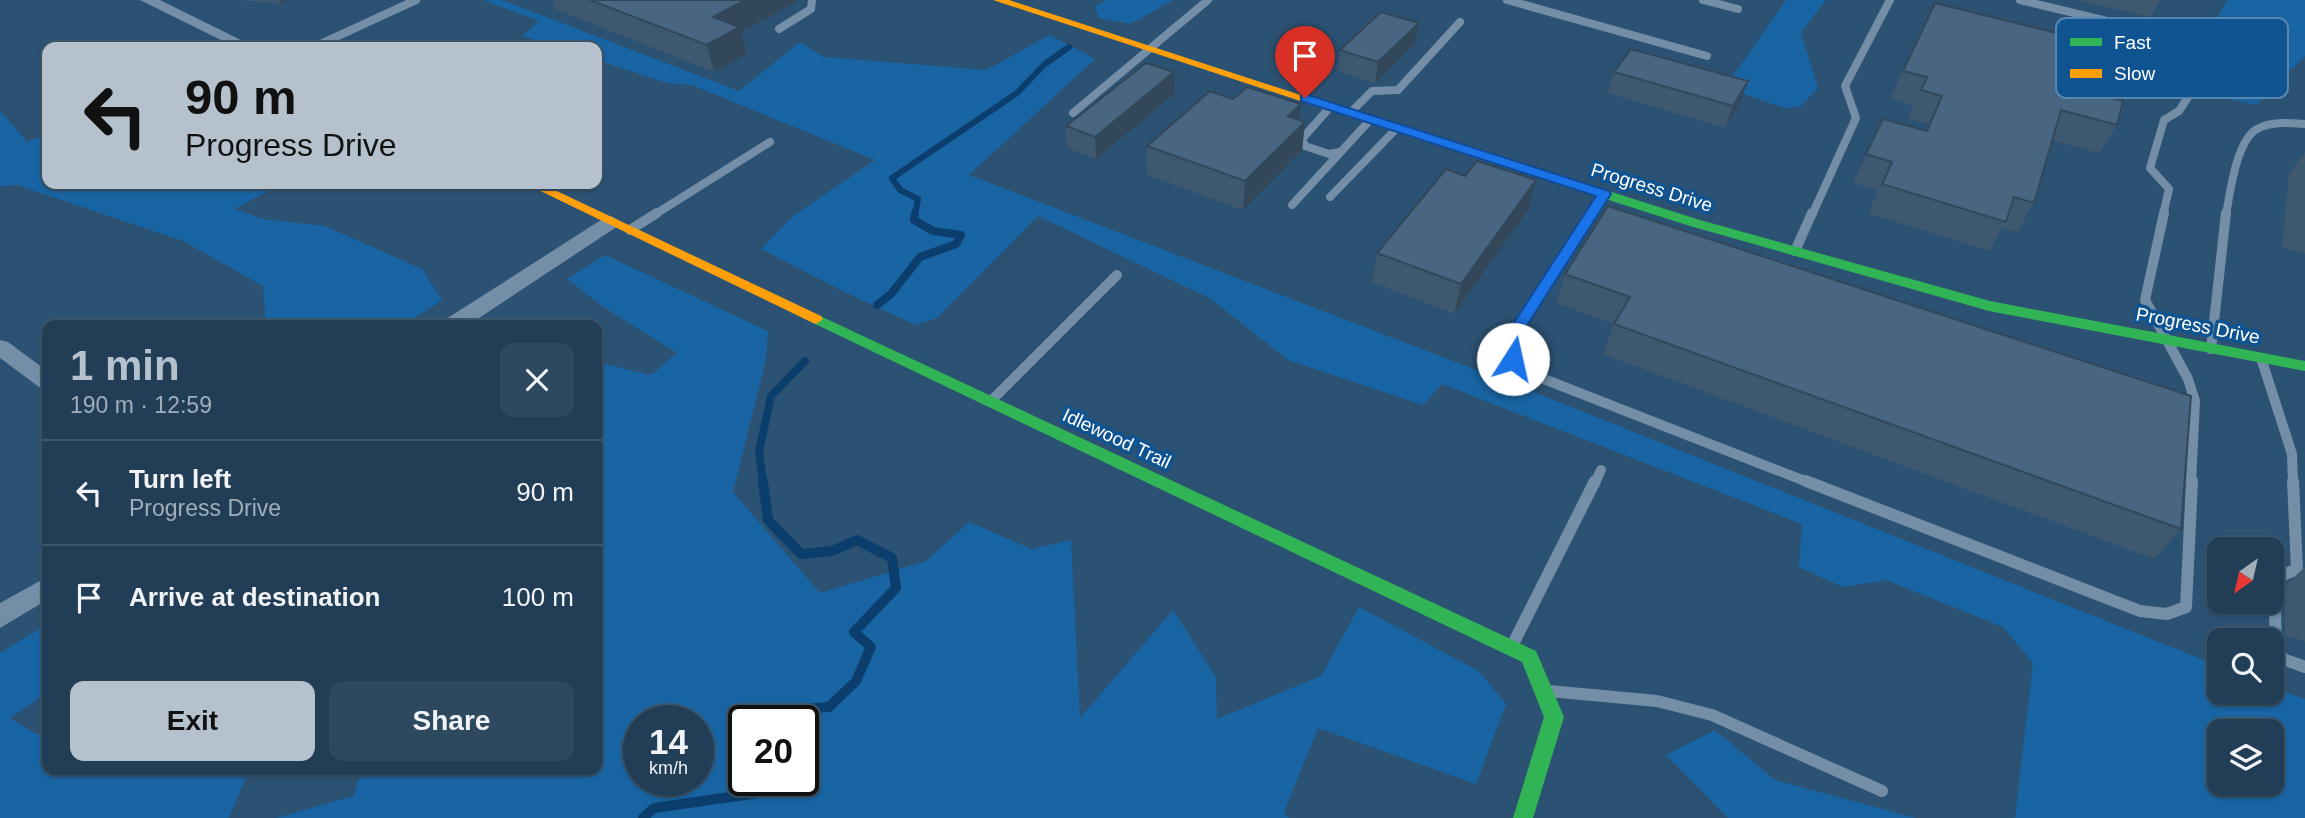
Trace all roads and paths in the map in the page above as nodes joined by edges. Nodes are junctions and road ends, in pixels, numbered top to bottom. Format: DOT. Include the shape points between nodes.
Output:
graph roads {
  1 [pos="416,0"];
  2 [pos="812,0"];
  3 [pos="998,0"];
  4 [pos="1208,0"];
  5 [pos="1507,0"];
  6 [pos="1703,0"];
  7 [pos="1890,0"];
  8 [pos="2020,0"];
  9 [pos="156,1"];
  10 [pos="1738,9"];
  11 [pos="2095,18"];
  12 [pos="1460,22"];
  13 [pos="779,29"];
  14 [pos="237,42"];
  15 [pos="325,42"];
  16 [pos="1150,48"];
  17 [pos="1707,56"];
  18 [pos="2187,98"];
  19 [pos="1331,106"];
  20 [pos="1073,113"];
  21 [pos="1350,113"];
  22 [pos="1371,119"];
  23 [pos="2305,124"];
  24 [pos="1397,128"];
  25 [pos="770,142"];
  26 [pos="1340,152"];
  27 [pos="542,189"];
  28 [pos="1604,194"];
  29 [pos="1330,197"];
  30 [pos="1292,205"];
  31 [pos="620,226"];
  32 [pos="1795,251"];
  33 [pos="1117,275"];
  34 [pos="461,320"];
  35 [pos="2168,340"];
  36 [pos="0,347"];
  37 [pos="2211,349"];
  38 [pos="2261,358"];
  39 [pos="2305,366"];
  40 [pos="42,378"];
  41 [pos="990,401"];
  42 [pos="1601,470"];
  43 [pos="42,590"];
  44 [pos="0,617"];
  45 [pos="1511,648"];
  46 [pos="2305,667"];
  47 [pos="1543,691"];
  48 [pos="1882,791"];
  49 [pos="1523,818"];
  1 -- 15 [label="lane"];
  2 -- 13 [label="lane" via="811,9"];
  3 -- 16 [label="street, Progress Drive"];
  4 -- 16 [label="lane"];
  5 -- 17 [label="lane"];
  6 -- 10 [label="lane"];
  7 -- 32 [label="lane" via="1845,86 1856,118"];
  8 -- 11 [label="lane"];
  9 -- 14 [label="street"];
  12 -- 21 [label="lane" via="1398,90 1372,91"];
  16 -- 19 [label="street, Progress Drive"];
  16 -- 20 [label="lane"];
  18 -- 35 [label="lane" via="2179,111 2164,120 2150,168 2169,190 2145,300"];
  19 -- 21 [label="street, Progress Drive"];
  19 -- 26 [label="lane" via="1302,139 1305,146 1329,154"];
  21 -- 22 [label="street, Progress Drive"];
  22 -- 24 [label="street, Progress Drive"];
  22 -- 26 [label="lane"];
  23 -- 37 [label="lane" via="2262,126 2252,132 2235,161"];
  24 -- 28 [label="street, Progress Drive"];
  24 -- 29 [label="lane"];
  25 -- 31 [label="lane"];
  26 -- 30 [label="lane"];
  27 -- 31 [label="street, Idlewood Trail"];
  28 -- 32 [label="street, Progress Drive"];
  28 -- 35 [label="lane" via="1509,341 1513,359 1531,374 2140,611 2167,614 2186,607 2195,401"];
  31 -- 34 [label="street"];
  31 -- 41 [label="street, Idlewood Trail"];
  32 -- 35 [label="street, Progress Drive" via="1989,306"];
  33 -- 41 [label="lane"];
  35 -- 37 [label="street, Progress Drive"];
  36 -- 40 [label="street"];
  37 -- 38 [label="street, Progress Drive"];
  38 -- 39 [label="street, Progress Drive"];
  38 -- 46 [label="lane" via="2284,424 2292,467 2297,569 2274,579 2276,646 2283,659"];
  41 -- 45 [label="street, Idlewood Trail"];
  42 -- 45 [label="lane"];
  43 -- 44 [label="street"];
  45 -- 47 [label="street, Idlewood Trail" via="1529,657"];
  47 -- 48 [label="lane" via="1657,701 1712,715"];
  47 -- 49 [label="street, Idlewood Trail" via="1554,717"];
}
